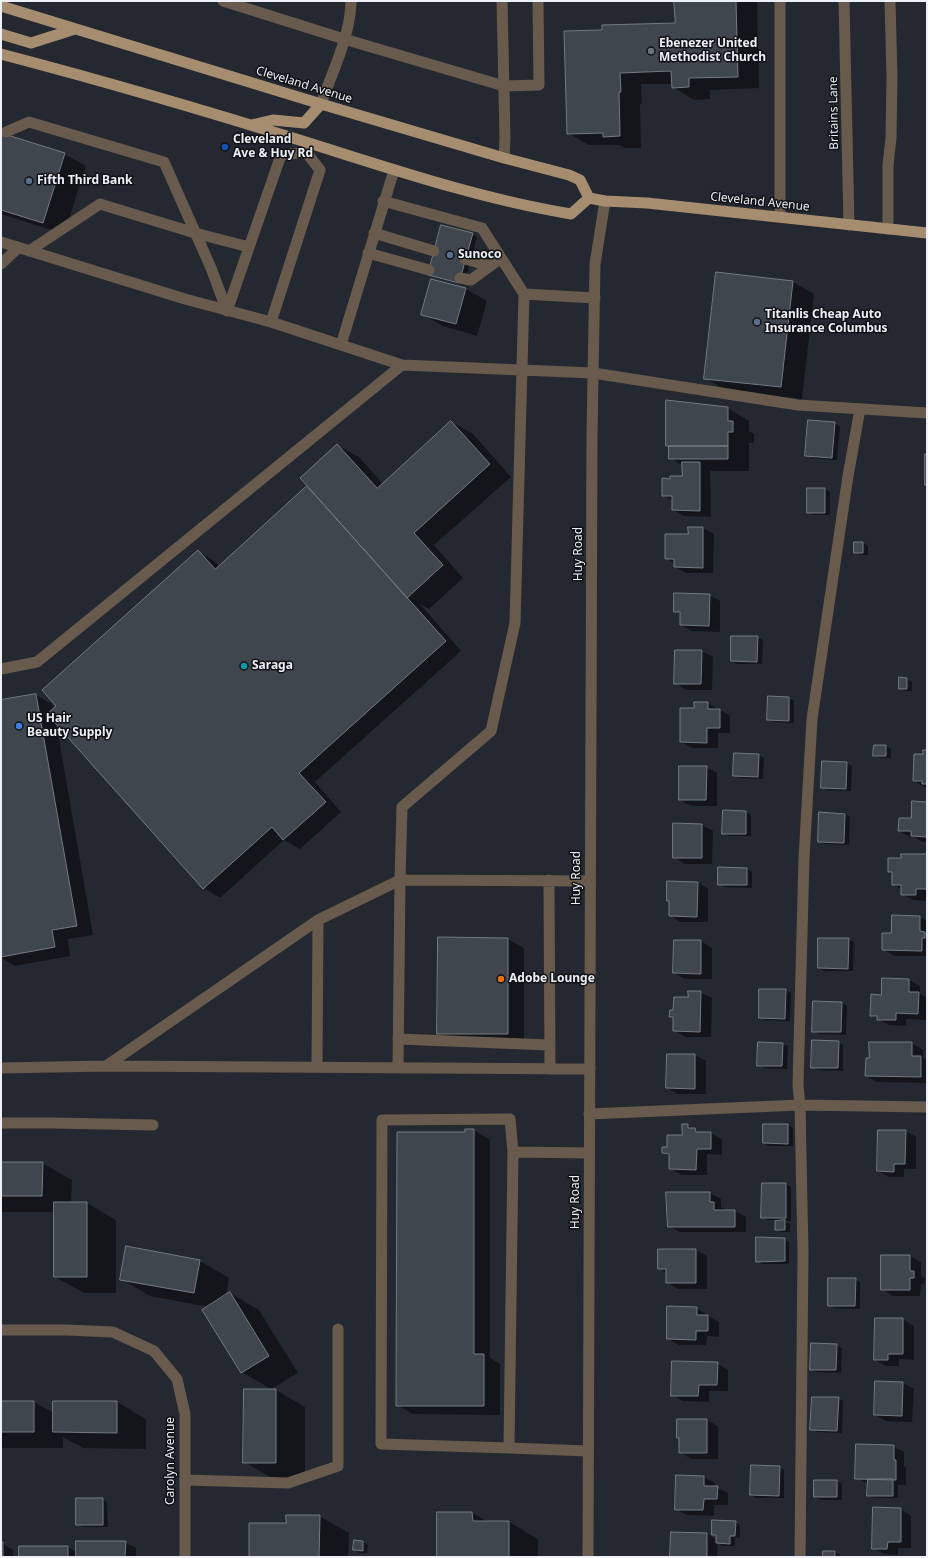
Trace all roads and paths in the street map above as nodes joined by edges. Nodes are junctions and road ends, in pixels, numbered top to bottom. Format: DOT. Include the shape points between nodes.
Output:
graph roads {
  1 [pos="223,1"];
  2 [pos="351,1"];
  3 [pos="502,1"];
  4 [pos="538,1"];
  5 [pos="780,1"];
  6 [pos="844,1"];
  7 [pos="890,1"];
  8 [pos="1,6"];
  9 [pos="75,29"];
  10 [pos="1,34"];
  11 [pos="344,40"];
  12 [pos="1,54"];
  13 [pos="504,86"];
  14 [pos="321,104"];
  15 [pos="251,125"];
  16 [pos="6,132"];
  17 [pos="307,147"];
  18 [pos="504,158"];
  19 [pos="394,170"];
  20 [pos="590,198"];
  21 [pos="604,200"];
  22 [pos="384,201"];
  23 [pos="780,218"];
  24 [pos="849,225"];
  25 [pos="888,229"];
  26 [pos="195,233"];
  27 [pos="374,233"];
  28 [pos="927,233"];
  29 [pos="1,242"];
  30 [pos="249,247"];
  31 [pos="24,249"];
  32 [pos="434,251"];
  33 [pos="368,253"];
  34 [pos="501,258"];
  35 [pos="465,259"];
  36 [pos="1,264"];
  37 [pos="490,266"];
  38 [pos="429,270"];
  39 [pos="460,278"];
  40 [pos="524,294"];
  41 [pos="595,298"];
  42 [pos="227,311"];
  43 [pos="271,322"];
  44 [pos="341,345"];
  45 [pos="402,365"];
  46 [pos="523,370"];
  47 [pos="593,373"];
  48 [pos="860,409"];
  49 [pos="927,413"];
  50 [pos="1,669"];
  51 [pos="400,880"];
  52 [pos="549,880"];
  53 [pos="590,881"];
  54 [pos="318,920"];
  55 [pos="398,1039"];
  56 [pos="550,1044"];
  57 [pos="106,1066"];
  58 [pos="317,1066"];
  59 [pos="1,1068"];
  60 [pos="398,1068"];
  61 [pos="550,1069"];
  62 [pos="590,1069"];
  63 [pos="800,1105"];
  64 [pos="927,1107"];
  65 [pos="589,1114"];
  66 [pos="1,1123"];
  67 [pos="153,1125"];
  68 [pos="513,1152"];
  69 [pos="589,1153"];
  70 [pos="338,1329"];
  71 [pos="1,1330"];
  72 [pos="509,1448"];
  73 [pos="588,1451"];
  74 [pos="185,1480"];
  75 [pos="184,1557"];
  76 [pos="588,1557"];
  77 [pos="800,1557"];
  1 -- 11 [label="street"];
  2 -- 11 [label="street"];
  3 -- 13 [label="street"];
  4 -- 13 [label="street" via="539,85"];
  5 -- 23 [label="street"];
  6 -- 24 [label="street, Britains Lane"];
  7 -- 25 [label="street" via="892,77"];
  8 -- 9 [label="main road, Cleveland Avenue"];
  9 -- 10 [label="main road" via="31,43"];
  9 -- 14 [label="main road, Cleveland Avenue"];
  11 -- 13 [label="street"];
  11 -- 14 [label="street"];
  12 -- 15 [label="main road"];
  13 -- 18 [label="street"];
  14 -- 15 [label="main road" via="304,124 273,120"];
  14 -- 18 [label="main road, Cleveland Avenue"];
  15 -- 17 [label="main road"];
  16 -- 26 [label="street" via="29,122 164,162"];
  17 -- 19 [label="main road"];
  17 -- 30 [label="street" via="281,155"];
  17 -- 43 [label="street" via="320,170"];
  18 -- 20 [label="main road, Cleveland Avenue" via="580,180"];
  19 -- 20 [label="main road" via="500,200 571,214"];
  19 -- 22 [label="street"];
  20 -- 21 [label="main road, Cleveland Avenue"];
  21 -- 23 [label="main road, Cleveland Avenue"];
  21 -- 41 [label="street, Huy Road" via="595,264"];
  22 -- 27 [label="street"];
  22 -- 34 [label="street" via="482,228"];
  23 -- 24 [label="main road, Cleveland Avenue"];
  24 -- 25 [label="main road, Cleveland Avenue"];
  25 -- 28 [label="main road, Cleveland Avenue"];
  26 -- 30 [label="street"];
  26 -- 31 [label="street" via="100,204"];
  26 -- 42 [label="street"];
  27 -- 32 [label="street"];
  27 -- 33 [label="street"];
  29 -- 31 [label="street"];
  30 -- 42 [label="street"];
  31 -- 36 [label="street"];
  31 -- 42 [label="street"];
  33 -- 38 [label="street"];
  33 -- 44 [label="street"];
  34 -- 37 [label="street"];
  34 -- 40 [label="street"];
  35 -- 37 [label="street"];
  37 -- 39 [label="street" via="471,280"];
  40 -- 41 [label="street"];
  40 -- 46 [label="street"];
  41 -- 47 [label="street, Huy Road"];
  42 -- 43 [label="street"];
  43 -- 44 [label="street"];
  44 -- 45 [label="street"];
  45 -- 46 [label="street"];
  45 -- 50 [label="street" via="37,662"];
  46 -- 47 [label="street"];
  46 -- 51 [label="street" via="515,623 491,731 402,807"];
  47 -- 48 [label="street" via="798,405"];
  47 -- 53 [label="street, Huy Road"];
  48 -- 49 [label="street"];
  48 -- 63 [label="street" via="812,719 804,858 798,1078"];
  51 -- 52 [label="street"];
  51 -- 54 [label="street"];
  51 -- 55 [label="street"];
  52 -- 53 [label="street"];
  52 -- 56 [label="street"];
  53 -- 62 [label="street, Huy Road"];
  54 -- 57 [label="street"];
  54 -- 58 [label="street"];
  55 -- 56 [label="street"];
  55 -- 60 [label="street"];
  56 -- 61 [label="street"];
  57 -- 58 [label="street"];
  57 -- 59 [label="street"];
  58 -- 60 [label="street"];
  60 -- 61 [label="street"];
  61 -- 62 [label="street"];
  62 -- 65 [label="street, Huy Road"];
  63 -- 64 [label="street"];
  63 -- 65 [label="street"];
  63 -- 77 [label="street" via="803,1260"];
  65 -- 69 [label="street, Huy Road"];
  66 -- 67 [label="street"];
  68 -- 69 [label="street"];
  68 -- 72 [label="street"];
  68 -- 72 [label="street" via="510,1119 382,1120 381,1444"];
  69 -- 73 [label="street, Huy Road"];
  70 -- 74 [label="street" via="338,1466 288,1483"];
  71 -- 74 [label="street, Carolyn Avenue" via="113,1332 154,1351 177,1379 185,1414"];
  72 -- 73 [label="street"];
  73 -- 76 [label="street, Huy Road"];
  74 -- 75 [label="street, Carolyn Avenue"];
}
